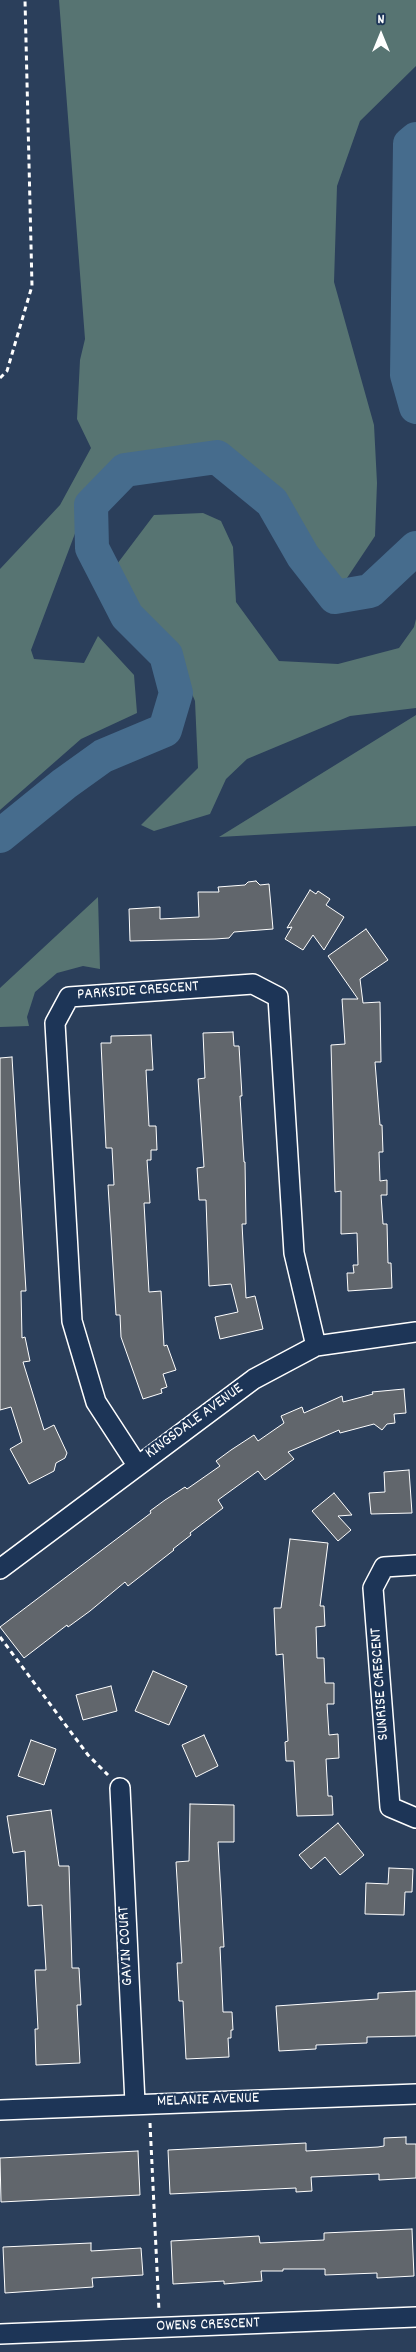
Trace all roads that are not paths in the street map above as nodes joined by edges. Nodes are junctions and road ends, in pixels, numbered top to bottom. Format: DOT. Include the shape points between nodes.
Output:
graph roads {
  1 [pos="416,1332"];
  2 [pos="316,1346"];
  3 [pos="137,1465"];
  4 [pos="416,1565"];
  5 [pos="0,1569"];
  6 [pos="120,1788"];
  7 [pos="416,1818"];
  8 [pos="416,2094"];
  9 [pos="142,2103"];
  10 [pos="0,2110"];
  11 [pos="416,2318"];
  12 [pos="0,2334"];
  1 -- 2 [label="street, KINGSDALE AVENUE"];
  2 -- 3 [label="street, KINGSDALE AVENUE" via="254,1379"];
  2 -- 3 [label="street, PARKSIDE CRESCENT" via="294,1253 278,997 252,984 69,996 55,1023 72,1322 96,1402"];
  3 -- 5 [label="street, KINGSDALE AVENUE"];
  4 -- 7 [label="street, SUNRISE CRESCENT" via="384,1566 373,1588 390,1807"];
  6 -- 9 [label="street, GAVIN COURT"];
  8 -- 9 [label="street, MELANIE AVENUE"];
  9 -- 10 [label="street, MELANIE AVENUE"];
  11 -- 12 [label="street, OWENS CRESCENT"];
}
